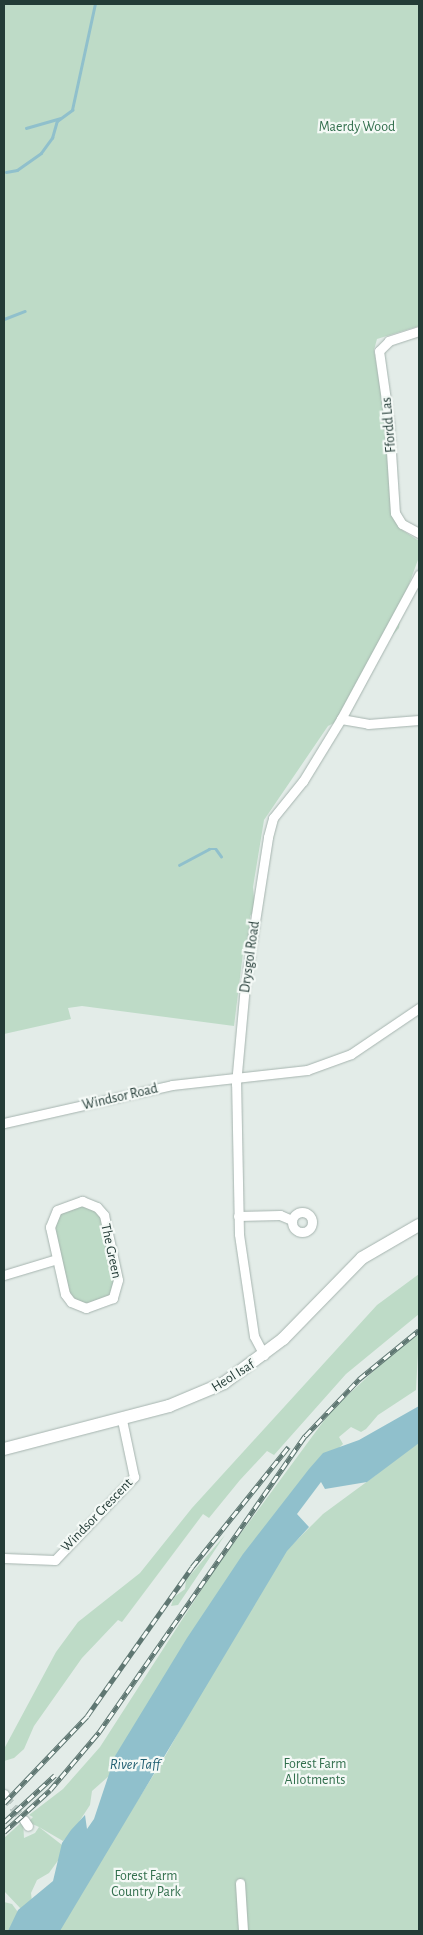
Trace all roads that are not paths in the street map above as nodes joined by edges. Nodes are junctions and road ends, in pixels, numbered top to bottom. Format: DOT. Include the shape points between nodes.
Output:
graph roads {
  1 [pos="419,331"];
  2 [pos="419,533"];
  3 [pos="419,574"];
  4 [pos="410,596"];
  5 [pos="419,598"];
  6 [pos="341,719"];
  7 [pos="419,720"];
  8 [pos="419,1008"];
  9 [pos="237,1079"];
  10 [pos="4,1124"];
  11 [pos="238,1216"];
  12 [pos="292,1220"];
  13 [pos="419,1226"];
  14 [pos="57,1258"];
  15 [pos="4,1275"];
  16 [pos="264,1355"];
  17 [pos="122,1420"];
  18 [pos="4,1449"];
  19 [pos="4,1558"];
  20 [pos="240,1883"];
  21 [pos="243,1931"];
  1 -- 2 [label="street, Ffordd Las" via="389,341 380,351 389,421 395,513 402,524"];
  3 -- 4 [label="street, Drysgol Road"];
  4 -- 5 [label="street"];
  4 -- 6 [label="street, Drysgol Road"];
  6 -- 7 [label="street" via="368,724"];
  6 -- 9 [label="street, Drysgol Road" via="270,826 245,986"];
  8 -- 9 [label="street, Windsor Road" via="373,1041 334,1061 283,1075"];
  9 -- 10 [label="street, Windsor Road" via="172,1085"];
  9 -- 11 [label="street, Drysgol Road"];
  11 -- 12 [label="street" via="280,1215"];
  11 -- 16 [label="street, Drysgol Road" via="254,1336"];
  13 -- 16 [label="main road, Heol Isaf" via="362,1258"];
  14 -- 14 [label="street, The Green" via="50,1227 54,1214 62,1207 82,1202 97,1207 105,1218 118,1280 116,1294 97,1307 76,1306 65,1294"];
  14 -- 15 [label="street"];
  16 -- 17 [label="main road, Heol Isaf" via="203,1393"];
  17 -- 18 [label="main road, Heol Isaf"];
  17 -- 19 [label="street, Windsor Crescent" via="134,1477 55,1560"];
  20 -- 21 [label="street"];
}
